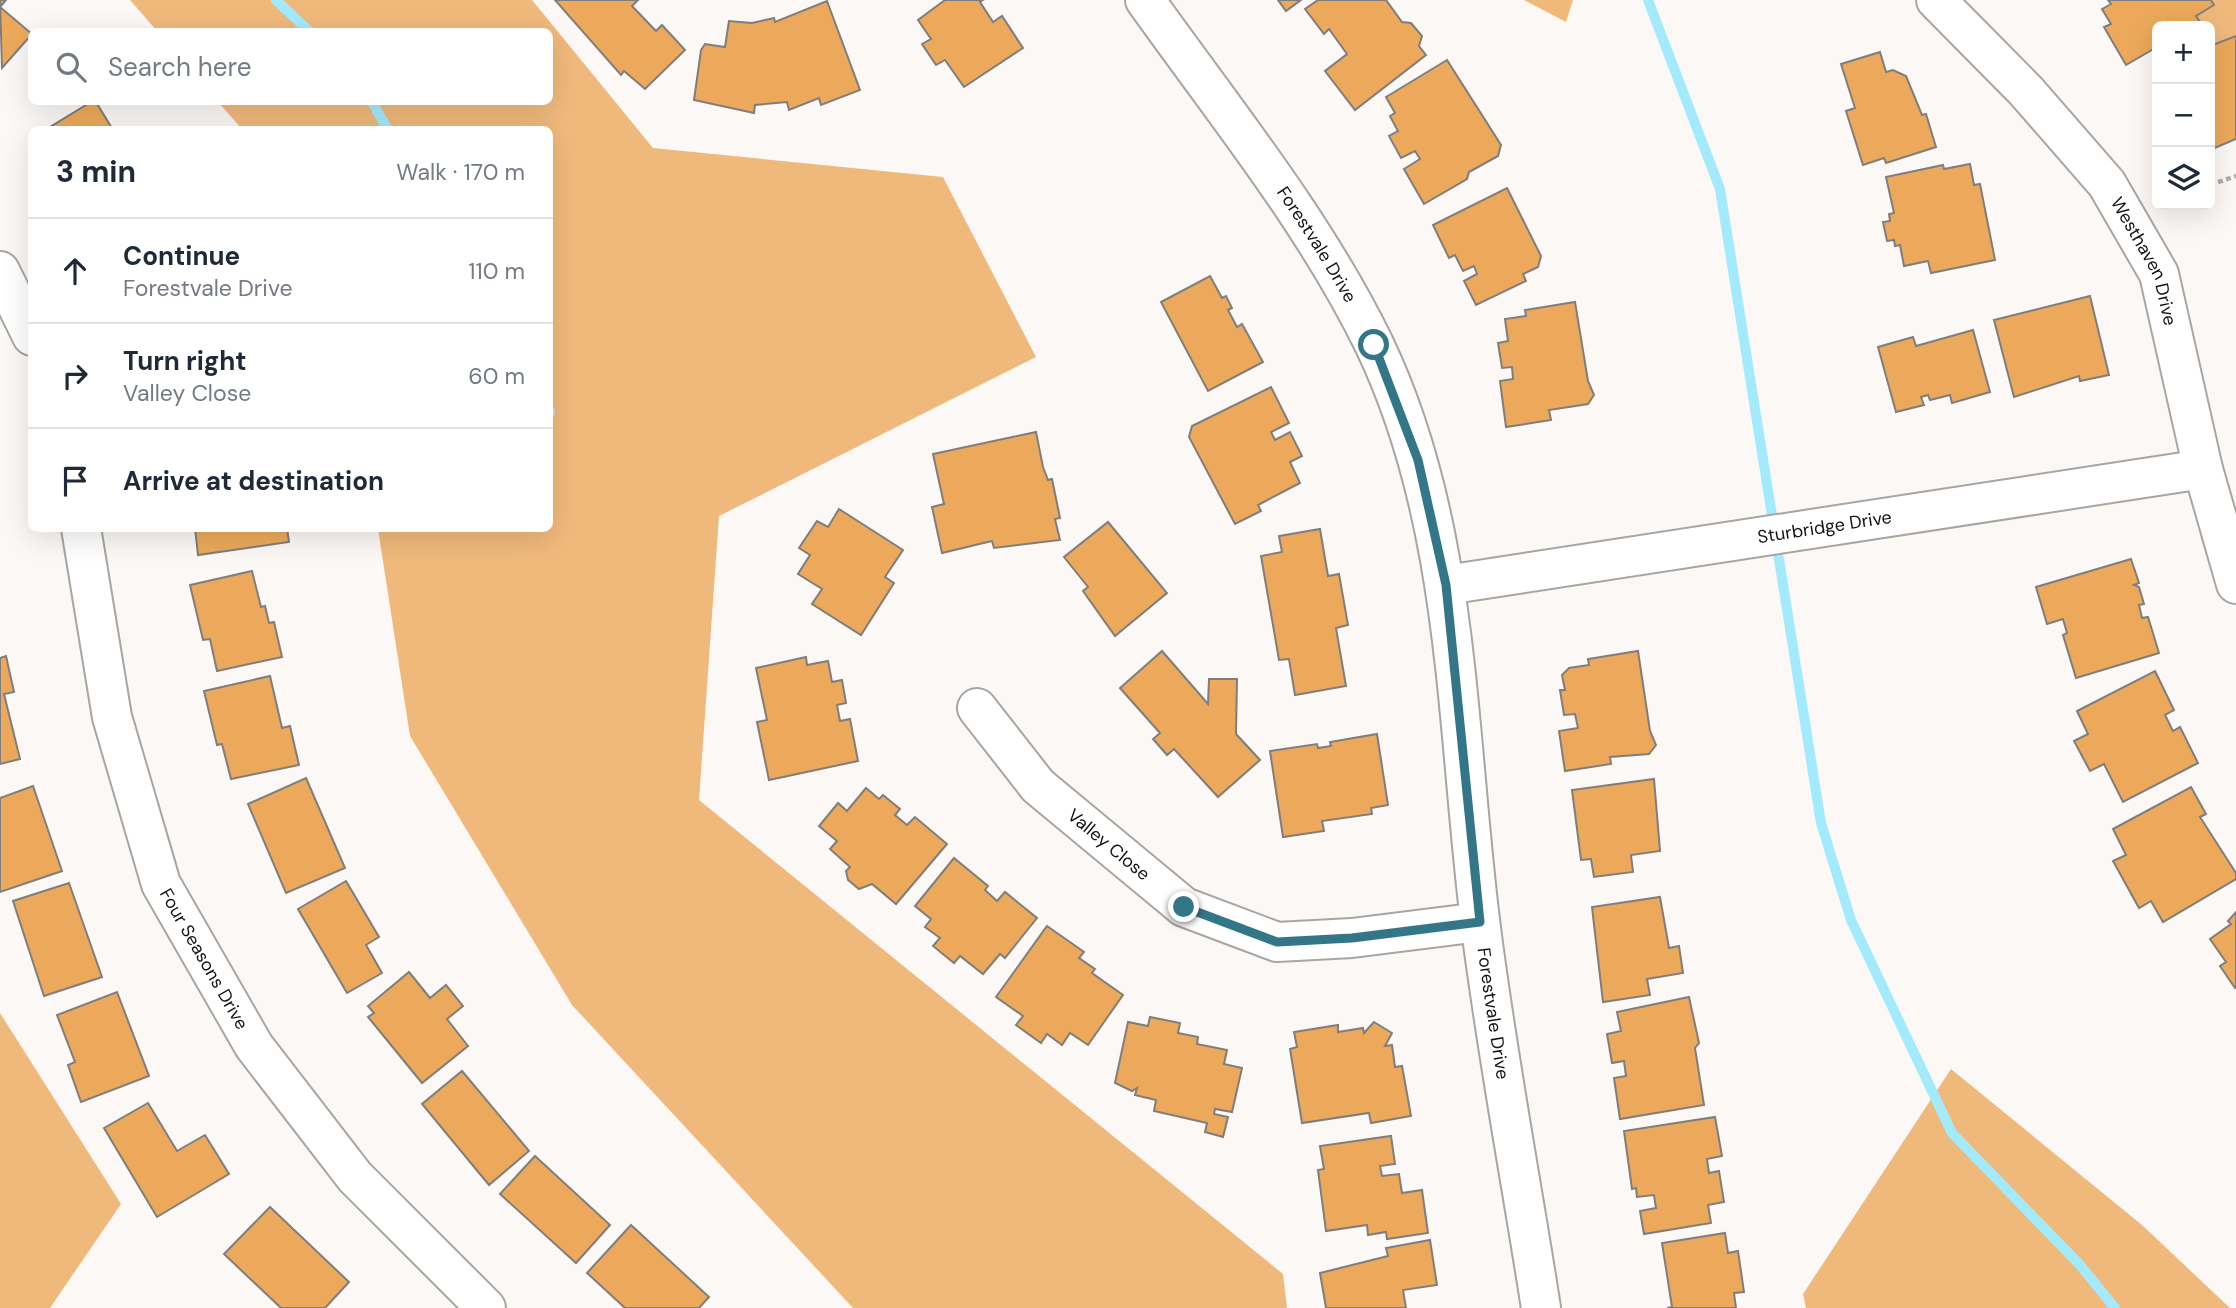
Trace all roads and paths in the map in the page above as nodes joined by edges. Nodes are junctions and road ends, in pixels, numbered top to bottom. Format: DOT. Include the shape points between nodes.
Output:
graph roads {
  1 [pos="1145,0"];
  2 [pos="1936,0"];
  3 [pos="2236,176"];
  4 [pos="2215,183"];
  5 [pos="0,271"];
  6 [pos="28,328"];
  7 [pos="2203,469"];
  8 [pos="81,532"];
  9 [pos="2236,584"];
  10 [pos="1446,585"];
  11 [pos="977,708"];
  12 [pos="1480,922"];
  13 [pos="470,1303"];
  14 [pos="1541,1308"];
  1 -- 10 [label="street, Forestvale Drive" via="1303,221 1374,345 1418,460"];
  2 -- 7 [label="street, Westhaven Drive" via="2107,184 2160,274"];
  3 -- 4 [label="path"];
  5 -- 6 [label="street"];
  7 -- 9 [label="street, Westhaven Drive"];
  7 -- 10 [label="street, Sturbridge Drive"];
  8 -- 13 [label="street, Four Seasons Drive" via="112,718 161,884 254,1046 355,1177"];
  10 -- 12 [label="street, Forestvale Drive"];
  11 -- 12 [label="street, Valley Close" via="1038,786 1184,907 1277,942"];
  12 -- 14 [label="street, Forestvale Drive"];
}
